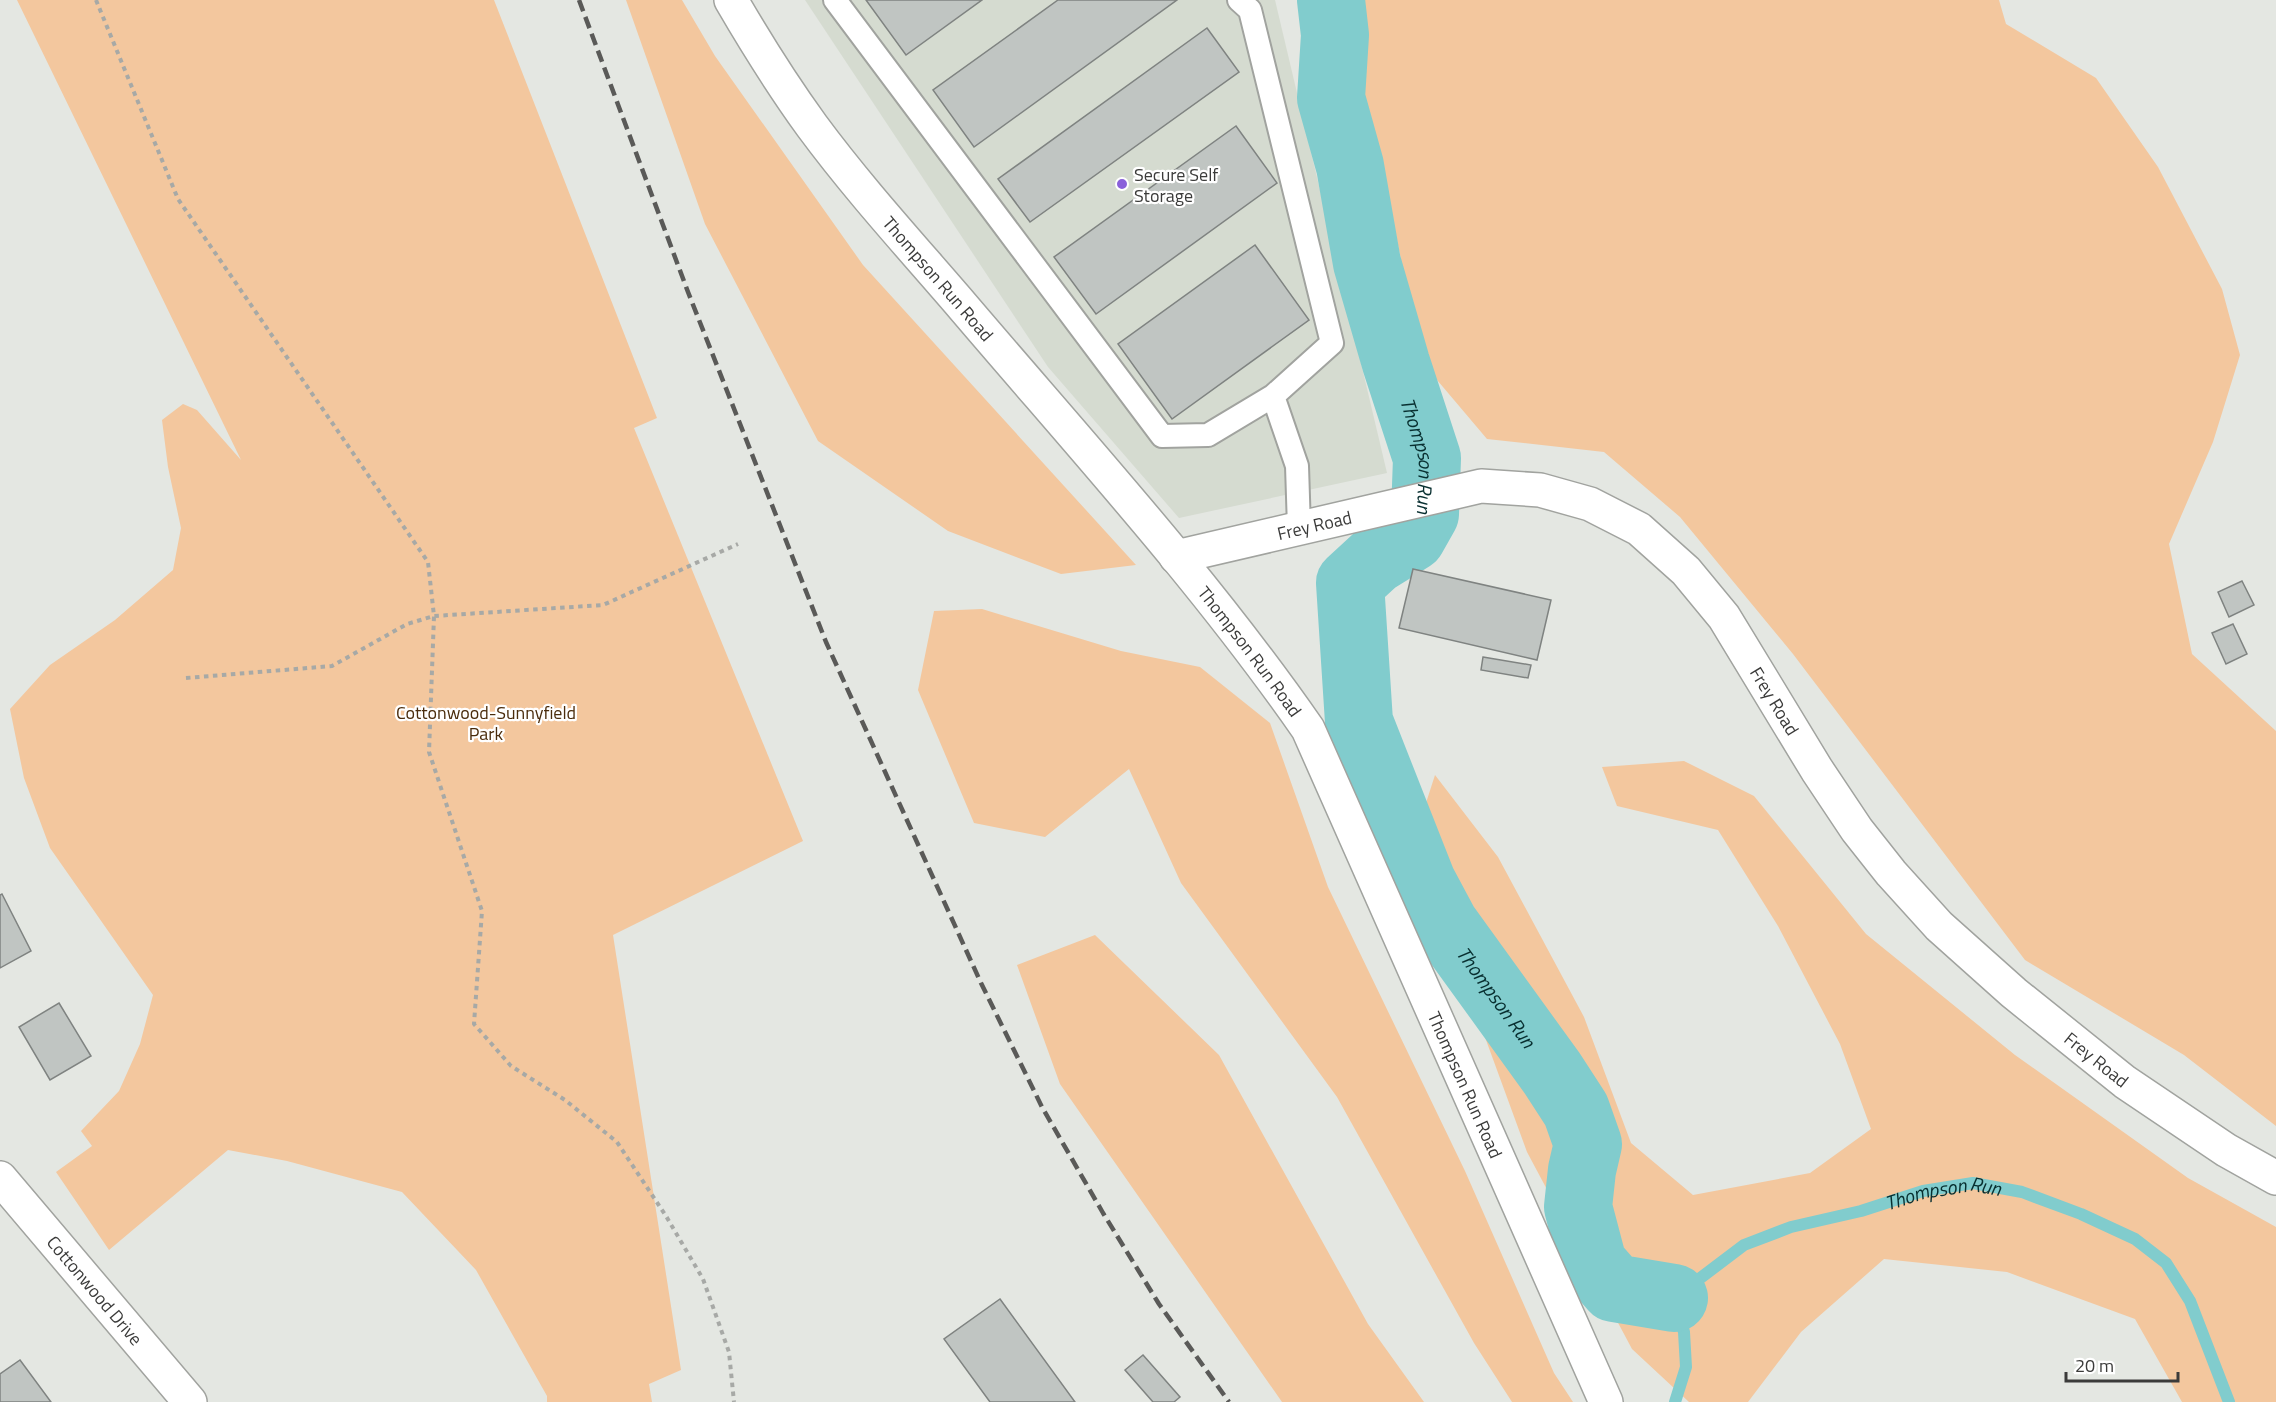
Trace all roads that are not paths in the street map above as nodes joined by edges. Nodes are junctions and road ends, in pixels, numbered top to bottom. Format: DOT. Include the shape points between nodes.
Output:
graph roads {
  1 [pos="731,0"];
  2 [pos="835,0"];
  3 [pos="1239,0"];
  4 [pos="1273,396"];
  5 [pos="1299,528"];
  6 [pos="1176,557"];
  7 [pos="0,1178"];
  8 [pos="2276,1178"];
  9 [pos="190,1402"];
  10 [pos="1606,1402"];
  1 -- 6 [label="street, Thompson Run Road" via="812,126"];
  2 -- 4 [label="lane" via="1161,436 1208,435"];
  3 -- 4 [label="lane" via="1250,10 1332,343"];
  4 -- 5 [label="lane" via="1297,466"];
  5 -- 6 [label="street, Frey Road"];
  5 -- 8 [label="street, Frey Road" via="1481,486 1540,490 1590,504 1640,529 1686,571 1725,617 1857,830 1939,926 2014,993 2125,1082 2226,1150"];
  6 -- 10 [label="street, Thompson Run Road" via="1265,667 1308,729"];
  7 -- 9 [label="street, Cottonwood Drive"];
}
